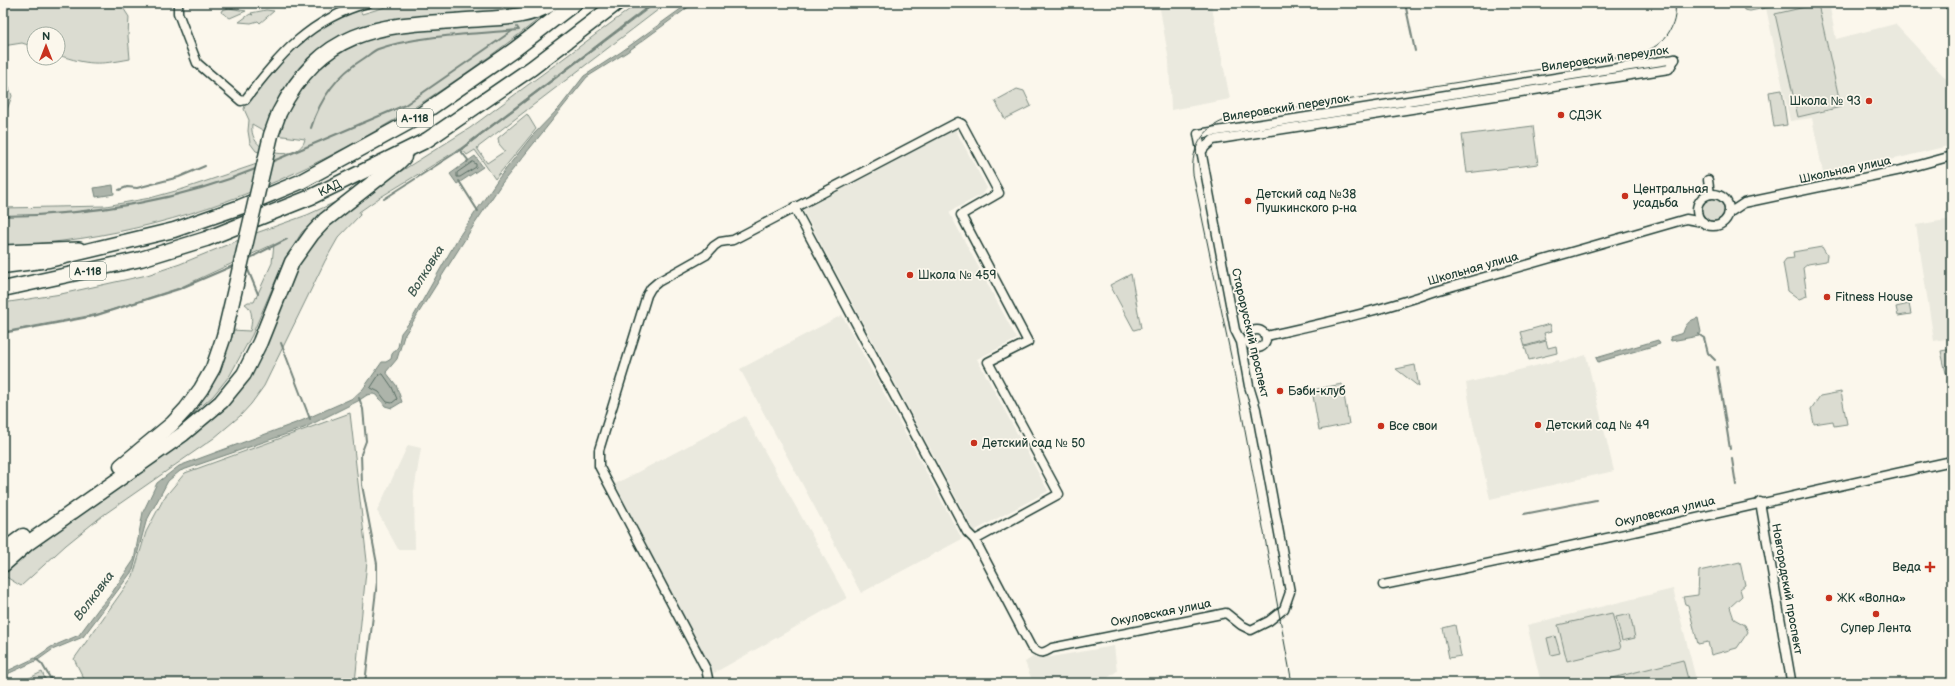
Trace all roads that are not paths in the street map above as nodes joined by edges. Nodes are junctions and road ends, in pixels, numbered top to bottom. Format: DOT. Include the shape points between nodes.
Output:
graph roads {
  1 [pos="178,3"];
  2 [pos="368,3"];
  3 [pos="553,3"];
  4 [pos="575,3"];
  5 [pos="617,3"];
  6 [pos="1948,3"];
  7 [pos="1952,7"];
  8 [pos="1198,134"];
  9 [pos="412,148"];
  10 [pos="1201,152"];
  11 [pos="1952,156"];
  12 [pos="1708,180"];
  13 [pos="1710,194"];
  14 [pos="1726,201"];
  15 [pos="1742,203"];
  16 [pos="794,207"];
  17 [pos="1697,207"];
  18 [pos="1729,213"];
  19 [pos="1686,219"];
  20 [pos="1703,222"];
  21 [pos="111,246"];
  22 [pos="3,252"];
  23 [pos="3,266"];
  24 [pos="3,289"];
  25 [pos="1266,336"];
  26 [pos="1245,341"];
  27 [pos="1952,461"];
  28 [pos="1760,502"];
  29 [pos="1280,536"];
  30 [pos="975,540"];
  31 [pos="3,551"];
  32 [pos="3,565"];
  33 [pos="1383,585"];
  34 [pos="1790,680"];
  35 [pos="709,683"];
  1 -- 2 [label="street" via="178,14 197,63 241,101 245,100 273,64 299,38 342,12"];
  3 -- 31 [label="highway, bridge" via="532,12 500,18 406,23 381,28 336,46 307,70 287,97 271,135 224,336 213,368 201,389 172,424 134,457"];
  4 -- 21 [label="highway, КАД / А-118" via="514,50 412,120 300,182 181,228"];
  5 -- 9 [label="highway, КАД / А-118" via="532,68 461,118"];
  6 -- 7 [label="street"];
  8 -- 10 [label="street, Старорусский проспект"];
  8 -- 10 [label="street, Вилеровский переулок" via="1675,59 1669,69 1214,140"];
  9 -- 24 [label="highway, КАД / А-118" via="311,197 206,239 141,259"];
  9 -- 32 [label="highway" via="398,163 325,220 312,234 292,262 260,342 244,374 221,402 183,434 28,543"];
  10 -- 26 [label="street, Старорусский проспект" via="1235,330"];
  11 -- 15 [label="street, Школьная улица" via="1901,170"];
  12 -- 13 [label="street"];
  13 -- 14 [label="street" via="1719,195"];
  13 -- 17 [label="street" via="1702,198"];
  14 -- 15 [label="street, Школьная улица"];
  14 -- 18 [label="street"];
  15 -- 18 [label="street, Школьная улица"];
  16 -- 30 [label="street" via="967,532"];
  16 -- 30 [label="street" via="958,122 962,124 999,194 961,215 1028,342 988,362 1059,494"];
  16 -- 35 [label="street" via="733,240 720,242 706,255 662,279 651,288 645,300 598,457 602,473 706,669"];
  17 -- 19 [label="street"];
  17 -- 20 [label="street"];
  18 -- 20 [label="street" via="1718,225"];
  19 -- 20 [label="street, Школьная улица"];
  19 -- 25 [label="street, Школьная улица" via="1409,301"];
  21 -- 22 [label="highway"];
  21 -- 23 [label="highway, КАД / А-118" via="49,260"];
  25 -- 26 [label="street, Школьная улица" via="1262,331 1253,330"];
  25 -- 26 [label="street, Школьная улица" via="1264,344 1258,348"];
  26 -- 29 [label="street, Старорусский проспект" via="1249,386 1256,409"];
  27 -- 28 [label="street, Окуловская улица"];
  28 -- 33 [label="street, Окуловская улица" via="1496,563"];
  28 -- 34 [label="street, Новгородский проспект"];
  29 -- 30 [label="street, Окуловская улица" via="1290,592 1284,609 1269,622 1254,629 1247,629 1226,613 1052,648 1040,653 1028,643"];
}
